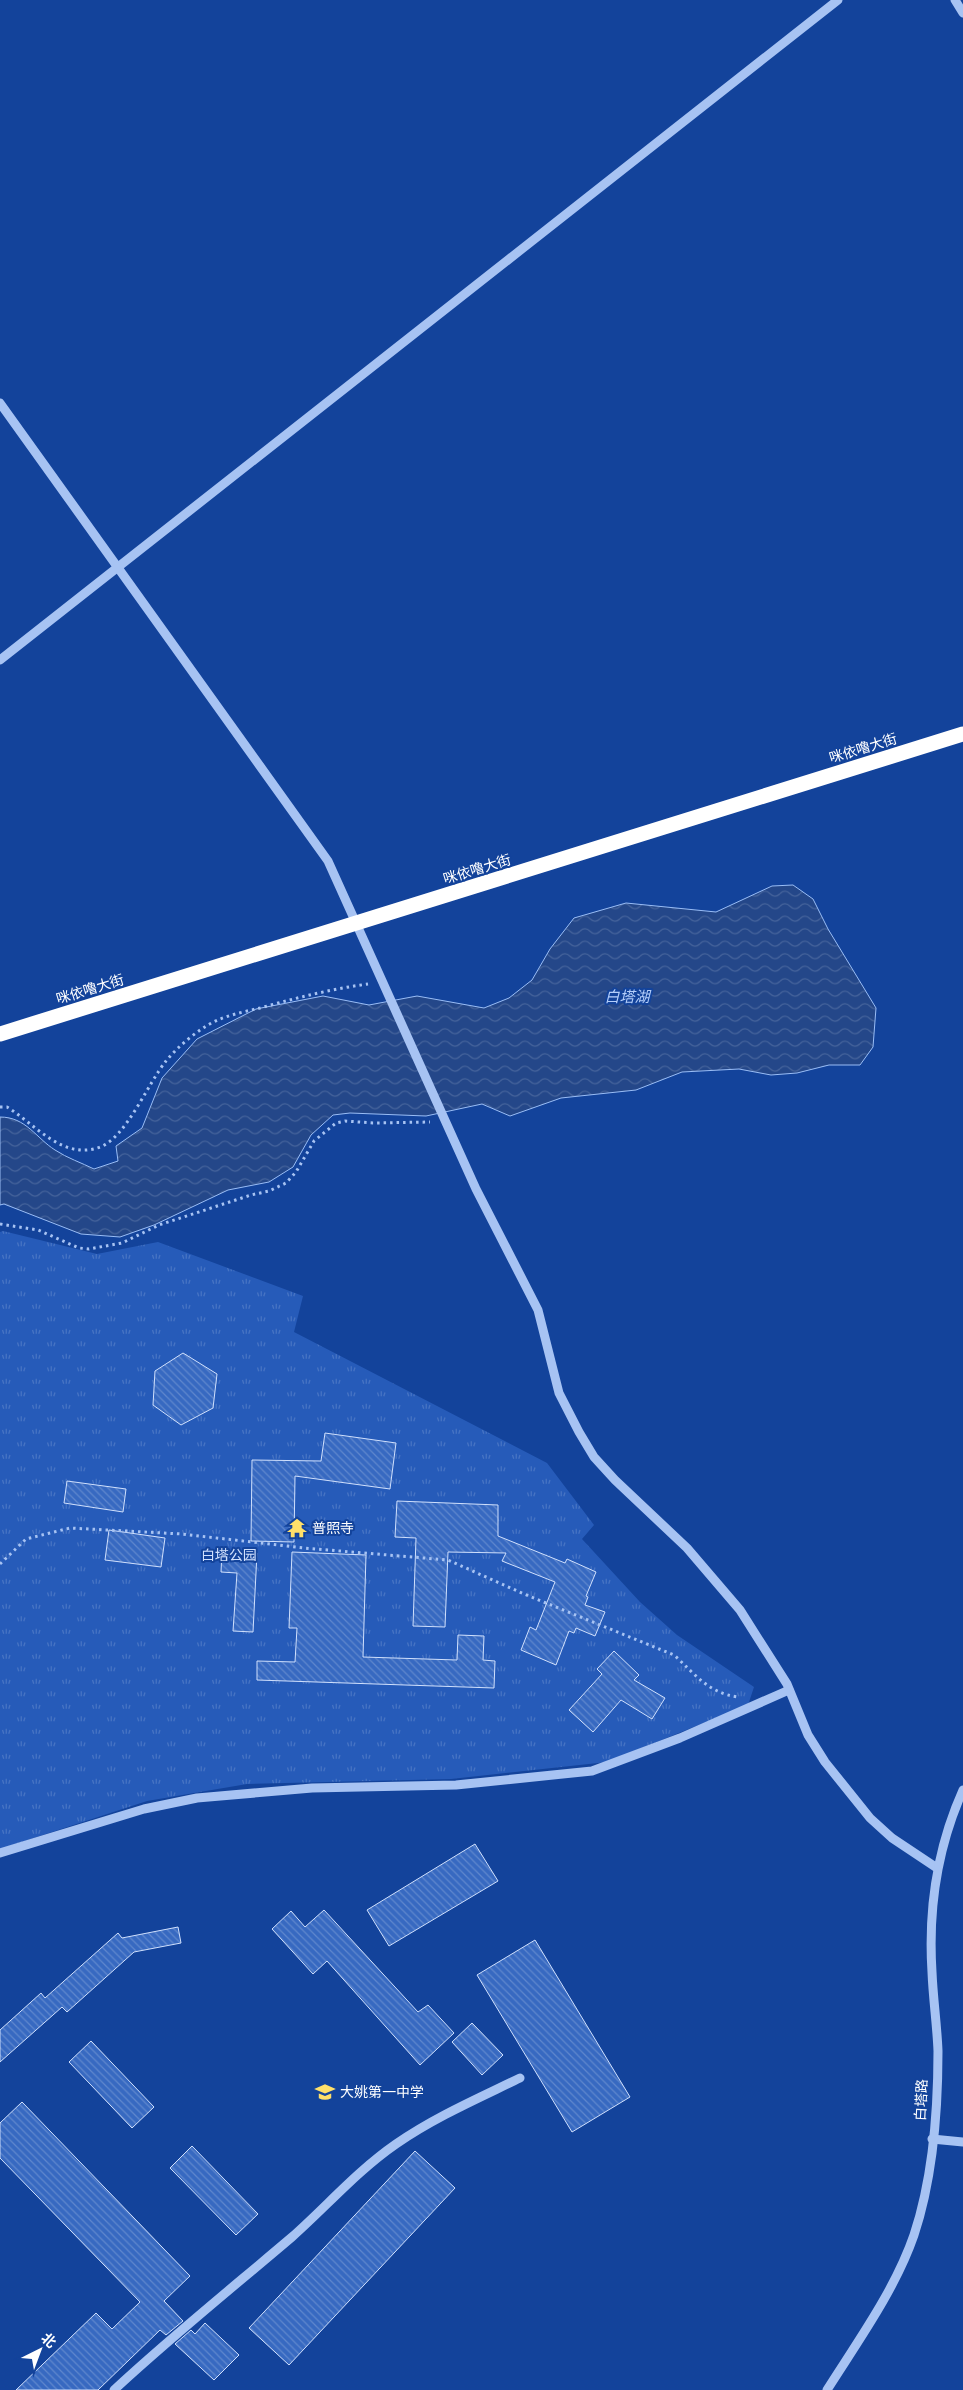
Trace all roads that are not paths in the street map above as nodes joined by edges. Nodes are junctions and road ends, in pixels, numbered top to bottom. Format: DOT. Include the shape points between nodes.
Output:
graph roads {
  1 [pos="838,0"];
  2 [pos="954,0"];
  3 [pos="963,13"];
  4 [pos="0,403"];
  5 [pos="118,567"];
  6 [pos="0,660"];
  7 [pos="963,734"];
  8 [pos="358,923"];
  9 [pos="0,1034"];
  10 [pos="789,1690"];
  11 [pos="963,1790"];
  12 [pos="0,1853"];
  13 [pos="938,1868"];
  14 [pos="520,2078"];
  15 [pos="932,2139"];
  16 [pos="963,2142"];
  17 [pos="114,2390"];
  18 [pos="827,2390"];
  1 -- 5 [label="street"];
  2 -- 3 [label="street"];
  4 -- 5 [label="street"];
  5 -- 6 [label="street"];
  5 -- 8 [label="street" via="328,861"];
  7 -- 8 [label="highway, 咪依噜大街"];
  8 -- 9 [label="highway, 咪依噜大街"];
  8 -- 10 [label="street" via="476,1189 538,1310 559,1393 579,1432 594,1457 687,1548 740,1610 769,1652"];
  10 -- 12 [label="street" via="680,1738 592,1771 456,1785 312,1788 197,1798 144,1809"];
  10 -- 13 [label="street" via="825,1762 870,1818 892,1838"];
  11 -- 13 [label="street, 白塔路"];
  13 -- 15 [label="street, 白塔路" via="931,1938 938,2051"];
  14 -- 17 [label="street" via="424,2127 383,2154"];
  15 -- 16 [label="street"];
  15 -- 18 [label="street, 白塔路" via="927,2179 913,2236 873,2316"];
}
